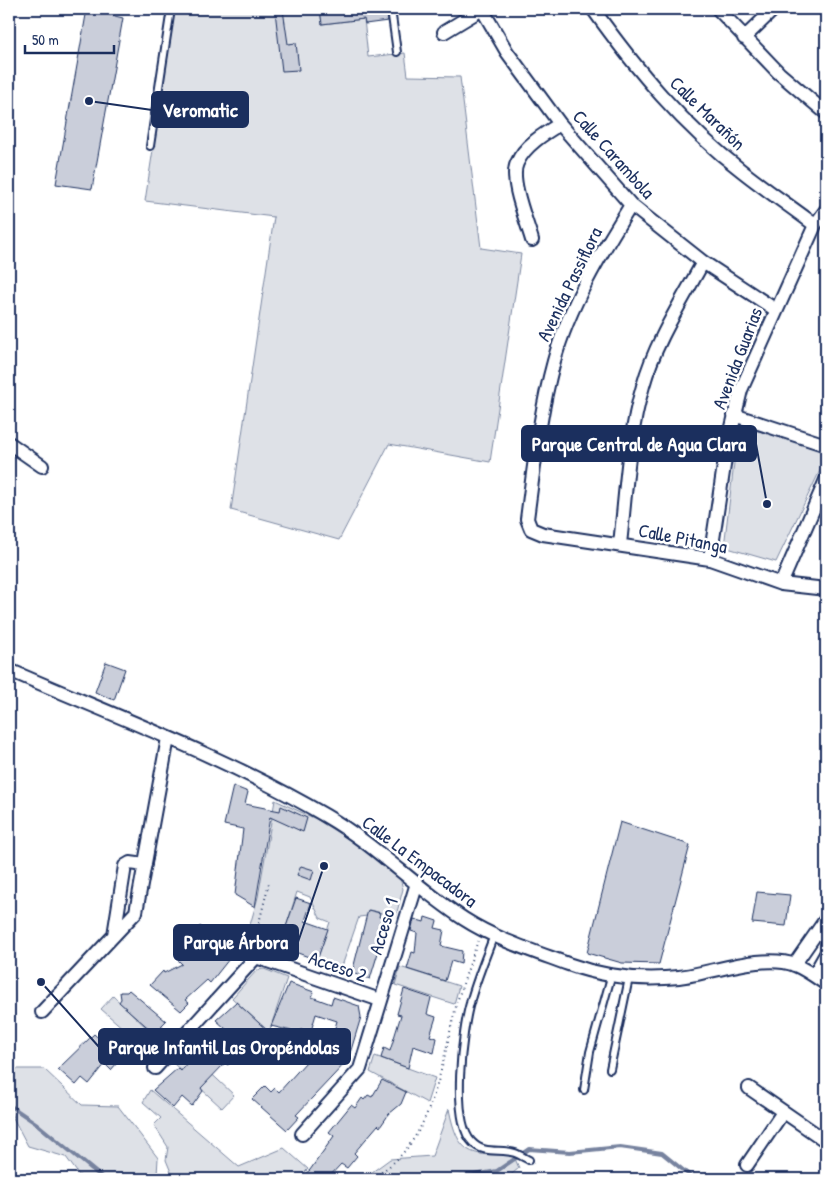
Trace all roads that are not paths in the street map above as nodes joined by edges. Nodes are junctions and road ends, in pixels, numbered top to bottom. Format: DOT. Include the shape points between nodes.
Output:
graph roads {
  1 [pos="172,9"];
  2 [pos="391,9"];
  3 [pos="482,9"];
  4 [pos="593,9"];
  5 [pos="718,9"];
  6 [pos="774,9"];
  7 [pos="444,32"];
  8 [pos="744,38"];
  9 [pos="397,52"];
  10 [pos="826,113"];
  11 [pos="560,124"];
  12 [pos="150,146"];
  13 [pos="631,205"];
  14 [pos="826,210"];
  15 [pos="815,225"];
  16 [pos="532,240"];
  17 [pos="703,262"];
  18 [pos="776,310"];
  19 [pos="734,415"];
  20 [pos="9,443"];
  21 [pos="826,444"];
  22 [pos="42,466"];
  23 [pos="826,480"];
  24 [pos="531,529"];
  25 [pos="620,544"];
  26 [pos="710,559"];
  27 [pos="781,584"];
  28 [pos="826,589"];
  29 [pos="9,670"];
  30 [pos="168,738"];
  31 [pos="145,866"];
  32 [pos="417,883"];
  33 [pos="826,918"];
  34 [pos="488,932"];
  35 [pos="114,935"];
  36 [pos="826,954"];
  37 [pos="794,965"];
  38 [pos="814,975"];
  39 [pos="611,977"];
  40 [pos="629,978"];
  41 [pos="826,984"];
  42 [pos="380,1000"];
  43 [pos="42,1012"];
  44 [pos="155,1068"];
  45 [pos="610,1069"];
  46 [pos="749,1088"];
  47 [pos="584,1090"];
  48 [pos="783,1112"];
  49 [pos="302,1134"];
  50 [pos="826,1142"];
  51 [pos="529,1160"];
  52 [pos="746,1165"];
  1 -- 12 [label="lane"];
  2 -- 9 [label="lane"];
  3 -- 7 [label="street"];
  3 -- 11 [label="street, Calle Carambola" via="507,52"];
  4 -- 15 [label="street, Calle Marañón" via="628,58 703,137 741,171"];
  5 -- 8 [label="street"];
  6 -- 8 [label="street"];
  8 -- 10 [label="street"];
  11 -- 13 [label="street, Calle Carambola"];
  11 -- 16 [label="street" via="545,132 516,164 516,186"];
  13 -- 17 [label="street, Calle Carambola"];
  13 -- 24 [label="street, Avenida Passiflora" via="603,249 565,328 554,361 528,511"];
  14 -- 15 [label="street, Avenida Guarias"];
  15 -- 18 [label="street, Avenida Guarias"];
  17 -- 18 [label="street, Calle Carambola"];
  17 -- 25 [label="street" via="658,348 643,385"];
  18 -- 19 [label="street, Avenida Guarias" via="741,390"];
  19 -- 21 [label="street"];
  19 -- 26 [label="street, Avenida Guarias"];
  20 -- 22 [label="street"];
  23 -- 27 [label="street"];
  24 -- 25 [label="street, Calle Pitanga" via="543,534"];
  25 -- 26 [label="street, Calle Pitanga"];
  26 -- 27 [label="street, Calle Pitanga"];
  27 -- 28 [label="street, Calle Pitanga"];
  29 -- 30 [label="street, Calle La Empacadora"];
  30 -- 31 [label="street"];
  30 -- 32 [label="street, Calle La Empacadora" via="326,816 376,849"];
  31 -- 35 [label="street" via="136,912"];
  31 -- 35 [label="street" via="130,863 125,866"];
  32 -- 34 [label="street, Calle La Empacadora" via="461,917"];
  32 -- 42 [label="street, Acceso 1"];
  33 -- 37 [label="street"];
  34 -- 39 [label="street, Calle La Empacadora"];
  34 -- 51 [label="lane" via="462,1043 461,1109 466,1133 473,1144 492,1151 515,1153"];
  35 -- 43 [label="street"];
  36 -- 38 [label="street"];
  37 -- 38 [label="street, Calle La Empacadora"];
  37 -- 40 [label="street, Calle La Empacadora" via="770,962 680,977"];
  38 -- 41 [label="street, Calle La Empacadora"];
  39 -- 40 [label="street, Calle La Empacadora"];
  39 -- 47 [label="lane" via="590,1052"];
  40 -- 45 [label="lane"];
  42 -- 44 [label="street, Acceso 2" via="256,957"];
  42 -- 49 [label="street, Acceso 1" via="360,1069"];
  46 -- 48 [label="street"];
  48 -- 50 [label="street"];
  48 -- 52 [label="street"];
}
